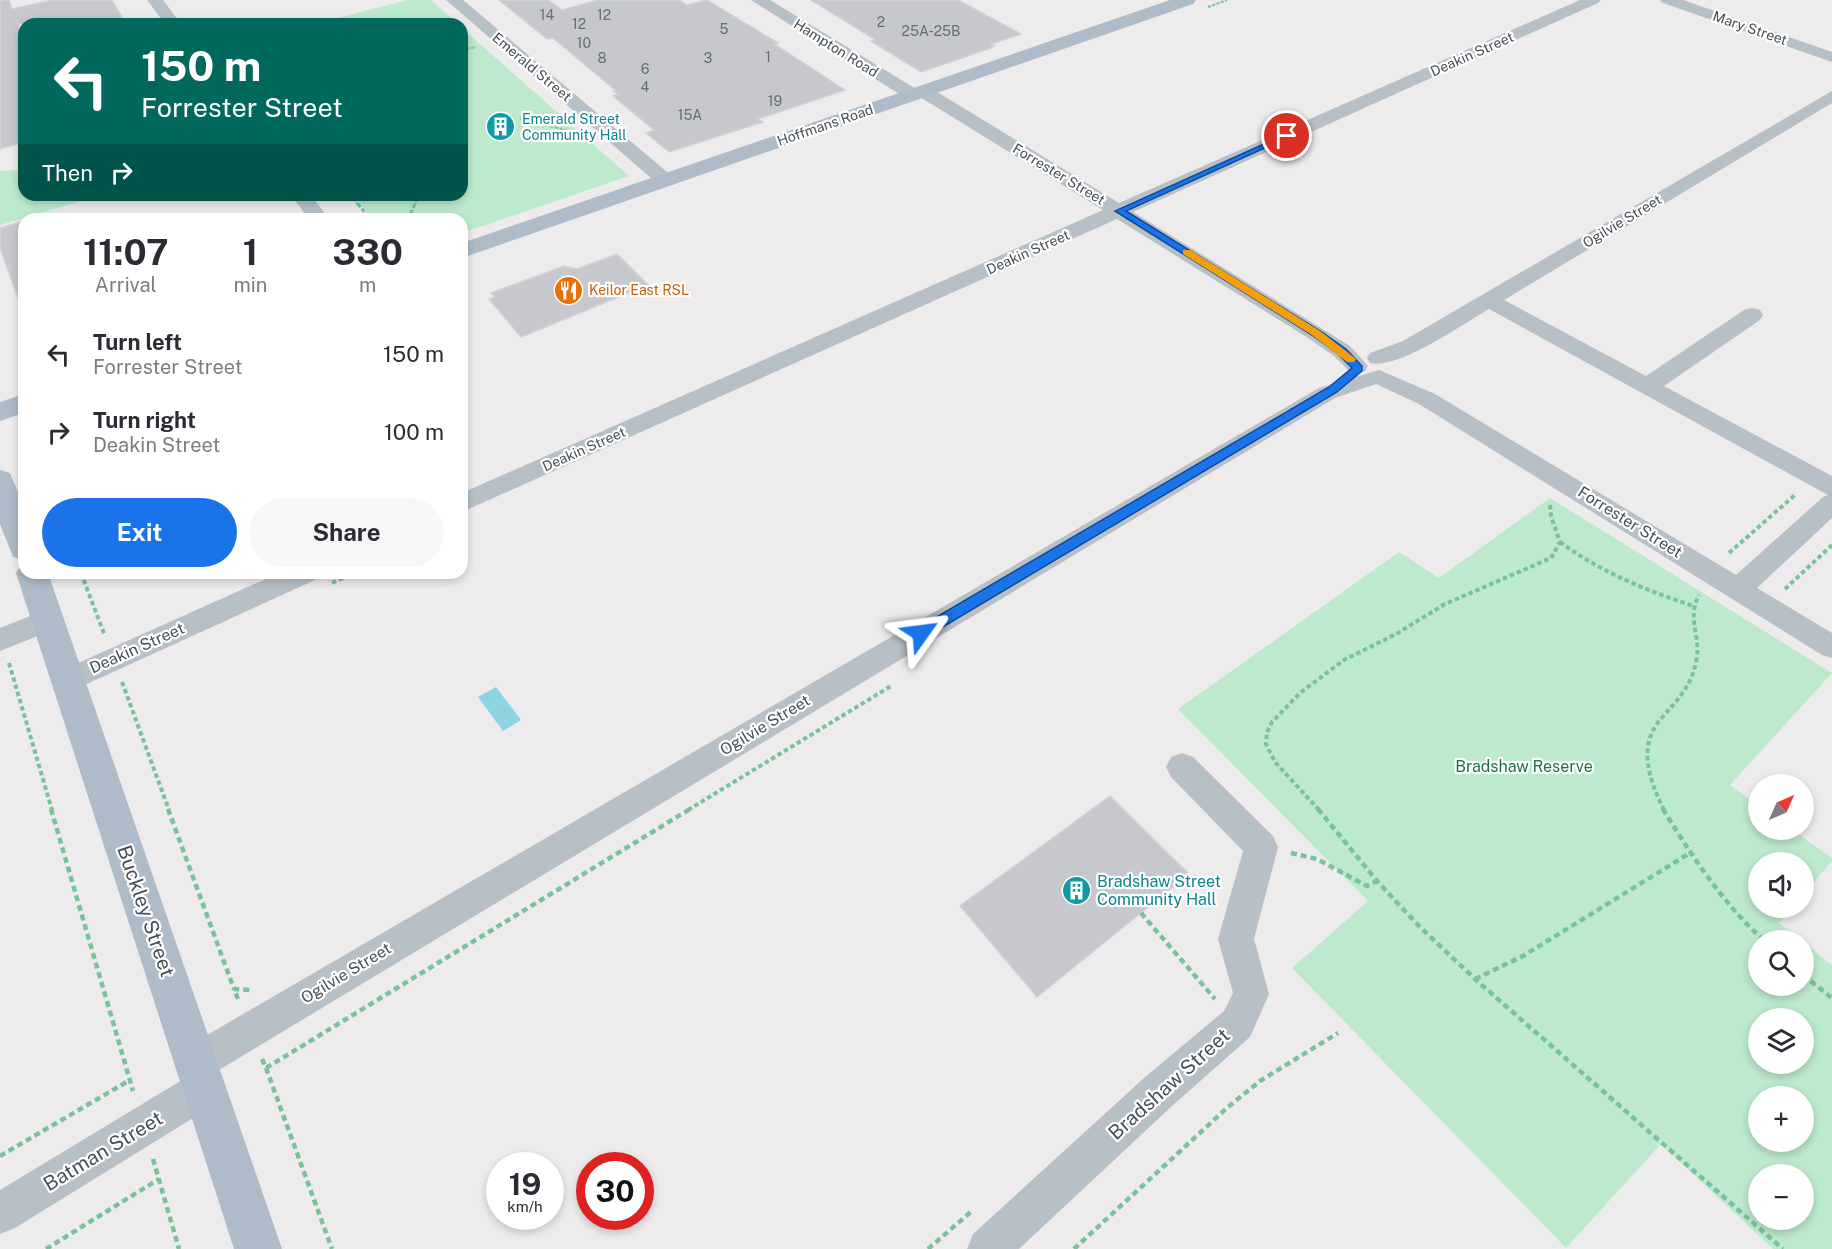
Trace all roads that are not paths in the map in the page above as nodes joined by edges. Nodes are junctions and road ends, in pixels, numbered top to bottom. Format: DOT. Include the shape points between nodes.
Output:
graph roads {
  1 [pos="155,0"];
  2 [pos="454,0"];
  3 [pos="1188,0"];
  4 [pos="1593,0"];
  5 [pos="1668,0"];
  6 [pos="788,1"];
  7 [pos="765,3"];
  8 [pos="168,18"];
  9 [pos="1832,57"];
  10 [pos="918,93"];
  11 [pos="1832,96"];
  12 [pos="666,181"];
  13 [pos="1119,211"];
  14 [pos="468,249"];
  15 [pos="1488,300"];
  16 [pos="1752,315"];
  17 [pos="1375,368"];
  18 [pos="1647,386"];
  19 [pos="18,405"];
  20 [pos="0,412"];
  21 [pos="0,480"];
  22 [pos="1832,487"];
  23 [pos="468,500"];
  24 [pos="1832,503"];
  25 [pos="18,532"];
  26 [pos="34,579"];
  27 [pos="314,580"];
  28 [pos="1738,589"];
  29 [pos="48,620"];
  30 [pos="1,640"];
  31 [pos="1832,647"];
  32 [pos="68,680"];
  33 [pos="1182,767"];
  34 [pos="201,1075"];
  35 [pos="0,1213"];
  36 [pos="258,1249"];
  37 [pos="988,1249"];
  1 -- 8 [label="street"];
  2 -- 12 [label="street, Emerald Street"];
  3 -- 10 [label="main road, Hoffmans Road"];
  4 -- 13 [label="street, Deakin Street"];
  5 -- 9 [label="street, Mary Street"];
  6 -- 7 [label="street"];
  7 -- 10 [label="street, Hampton Road"];
  10 -- 12 [label="main road, Hoffmans Road"];
  10 -- 13 [label="street, Forrester Street"];
  11 -- 15 [label="street, Ogilvie Street"];
  12 -- 14 [label="main road, Hoffmans Road"];
  13 -- 17 [label="street, Forrester Street"];
  13 -- 23 [label="street, Deakin Street"];
  15 -- 17 [label="street, Ogilvie Street" via="1412,346 1404,357"];
  15 -- 18 [label="street"];
  16 -- 18 [label="street"];
  17 -- 28 [label="street, Forrester Street"];
  17 -- 34 [label="street, Ogilvie Street"];
  18 -- 22 [label="street"];
  19 -- 20 [label="main road"];
  21 -- 25 [label="main road"];
  24 -- 28 [label="street"];
  26 -- 29 [label="main road, Buckley Street"];
  27 -- 32 [label="street, Deakin Street"];
  28 -- 31 [label="street, Forrester Street"];
  29 -- 30 [label="street"];
  29 -- 32 [label="main road, Buckley Street"];
  32 -- 34 [label="main road, Buckley Street"];
  33 -- 37 [label="street, Bradshaw Street" via="1261,847 1236,939 1251,994 1237,1024"];
  34 -- 35 [label="street, Batman Street" via="143,1126"];
  34 -- 36 [label="main road, Buckley Street"];
}
